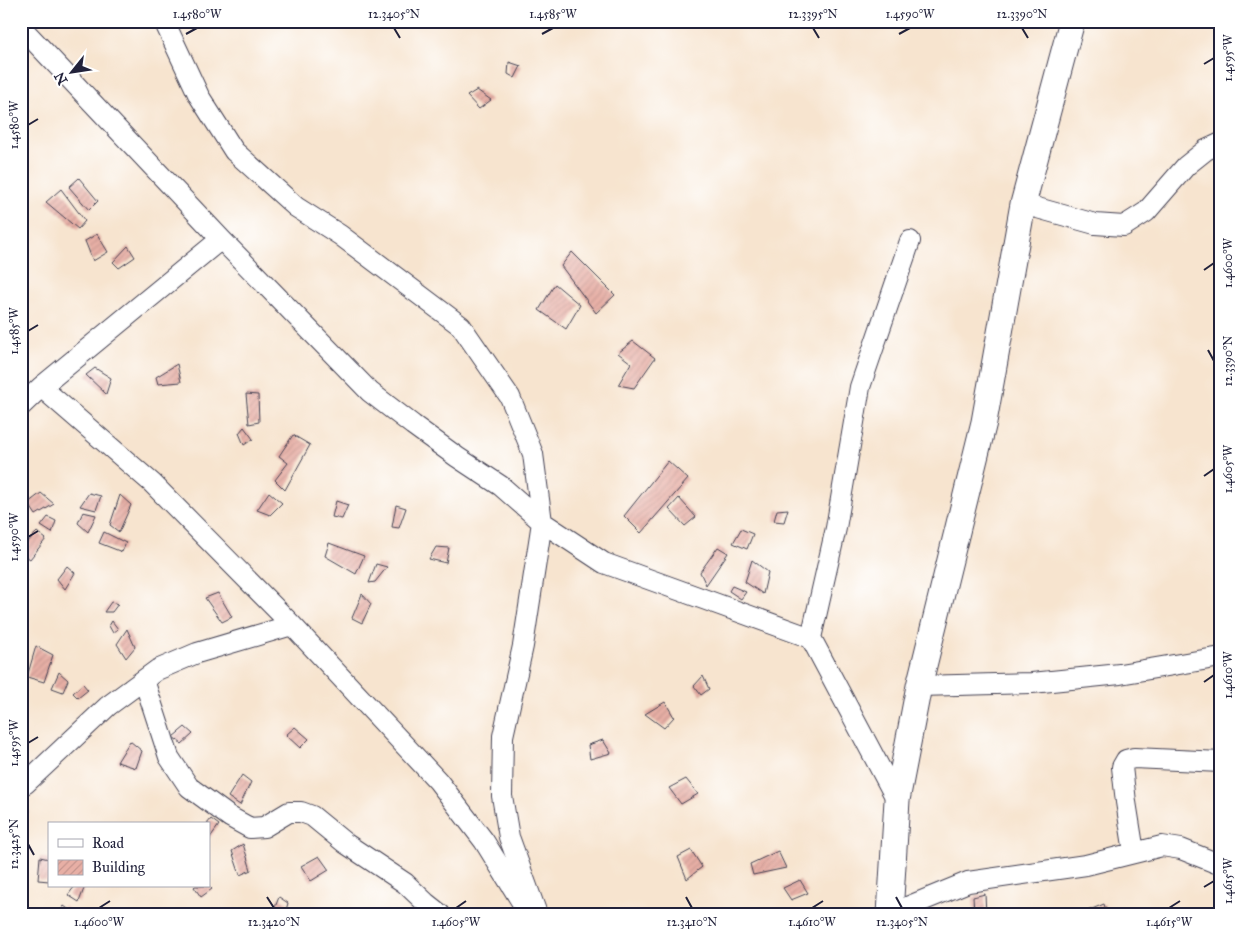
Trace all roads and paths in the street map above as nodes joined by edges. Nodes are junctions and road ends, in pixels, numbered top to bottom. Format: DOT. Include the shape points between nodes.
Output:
graph roads {
  1 [pos="164,21"];
  2 [pos="1072,21"];
  3 [pos="21,27"];
  4 [pos="1221,143"];
  5 [pos="1023,204"];
  6 [pos="221,238"];
  7 [pos="910,241"];
  8 [pos="41,387"];
  9 [pos="21,406"];
  10 [pos="542,522"];
  11 [pos="292,625"];
  12 [pos="811,638"];
  13 [pos="1221,657"];
  14 [pos="144,680"];
  15 [pos="919,686"];
  16 [pos="1221,762"];
  17 [pos="25,784"];
  18 [pos="897,800"];
  19 [pos="1134,852"];
  20 [pos="1221,865"];
  21 [pos="440,914"];
  22 [pos="529,914"];
  23 [pos="537,914"];
  24 [pos="890,914"];
  1 -- 10 [label="street" via="199,96 234,151 296,207 340,235 461,326 510,397 533,454"];
  2 -- 5 [label="street"];
  3 -- 6 [label="street"];
  4 -- 5 [label="street" via="1186,166 1146,212 1124,226 1095,224"];
  5 -- 15 [label="street" via="984,422"];
  6 -- 8 [label="street"];
  6 -- 10 [label="street" via="370,392 500,486"];
  7 -- 12 [label="street" via="860,387 836,528"];
  8 -- 9 [label="street"];
  8 -- 11 [label="street" via="152,483"];
  10 -- 12 [label="street" via="604,563"];
  10 -- 23 [label="street" via="524,646 503,736 502,796 509,837"];
  11 -- 14 [label="street" via="197,653 157,670"];
  11 -- 22 [label="street" via="438,781 484,841"];
  12 -- 18 [label="street"];
  13 -- 15 [label="street" via="1120,674 1032,683"];
  14 -- 17 [label="street" via="108,706"];
  14 -- 21 [label="street" via="169,757 189,787 250,828 264,827 290,812 312,816 344,843 405,882"];
  15 -- 18 [label="street"];
  16 -- 19 [label="street" via="1126,760 1122,767"];
  18 -- 24 [label="street"];
  19 -- 20 [label="street" via="1162,846 1181,849"];
  19 -- 24 [label="street" via="1086,865 968,882"];
}
